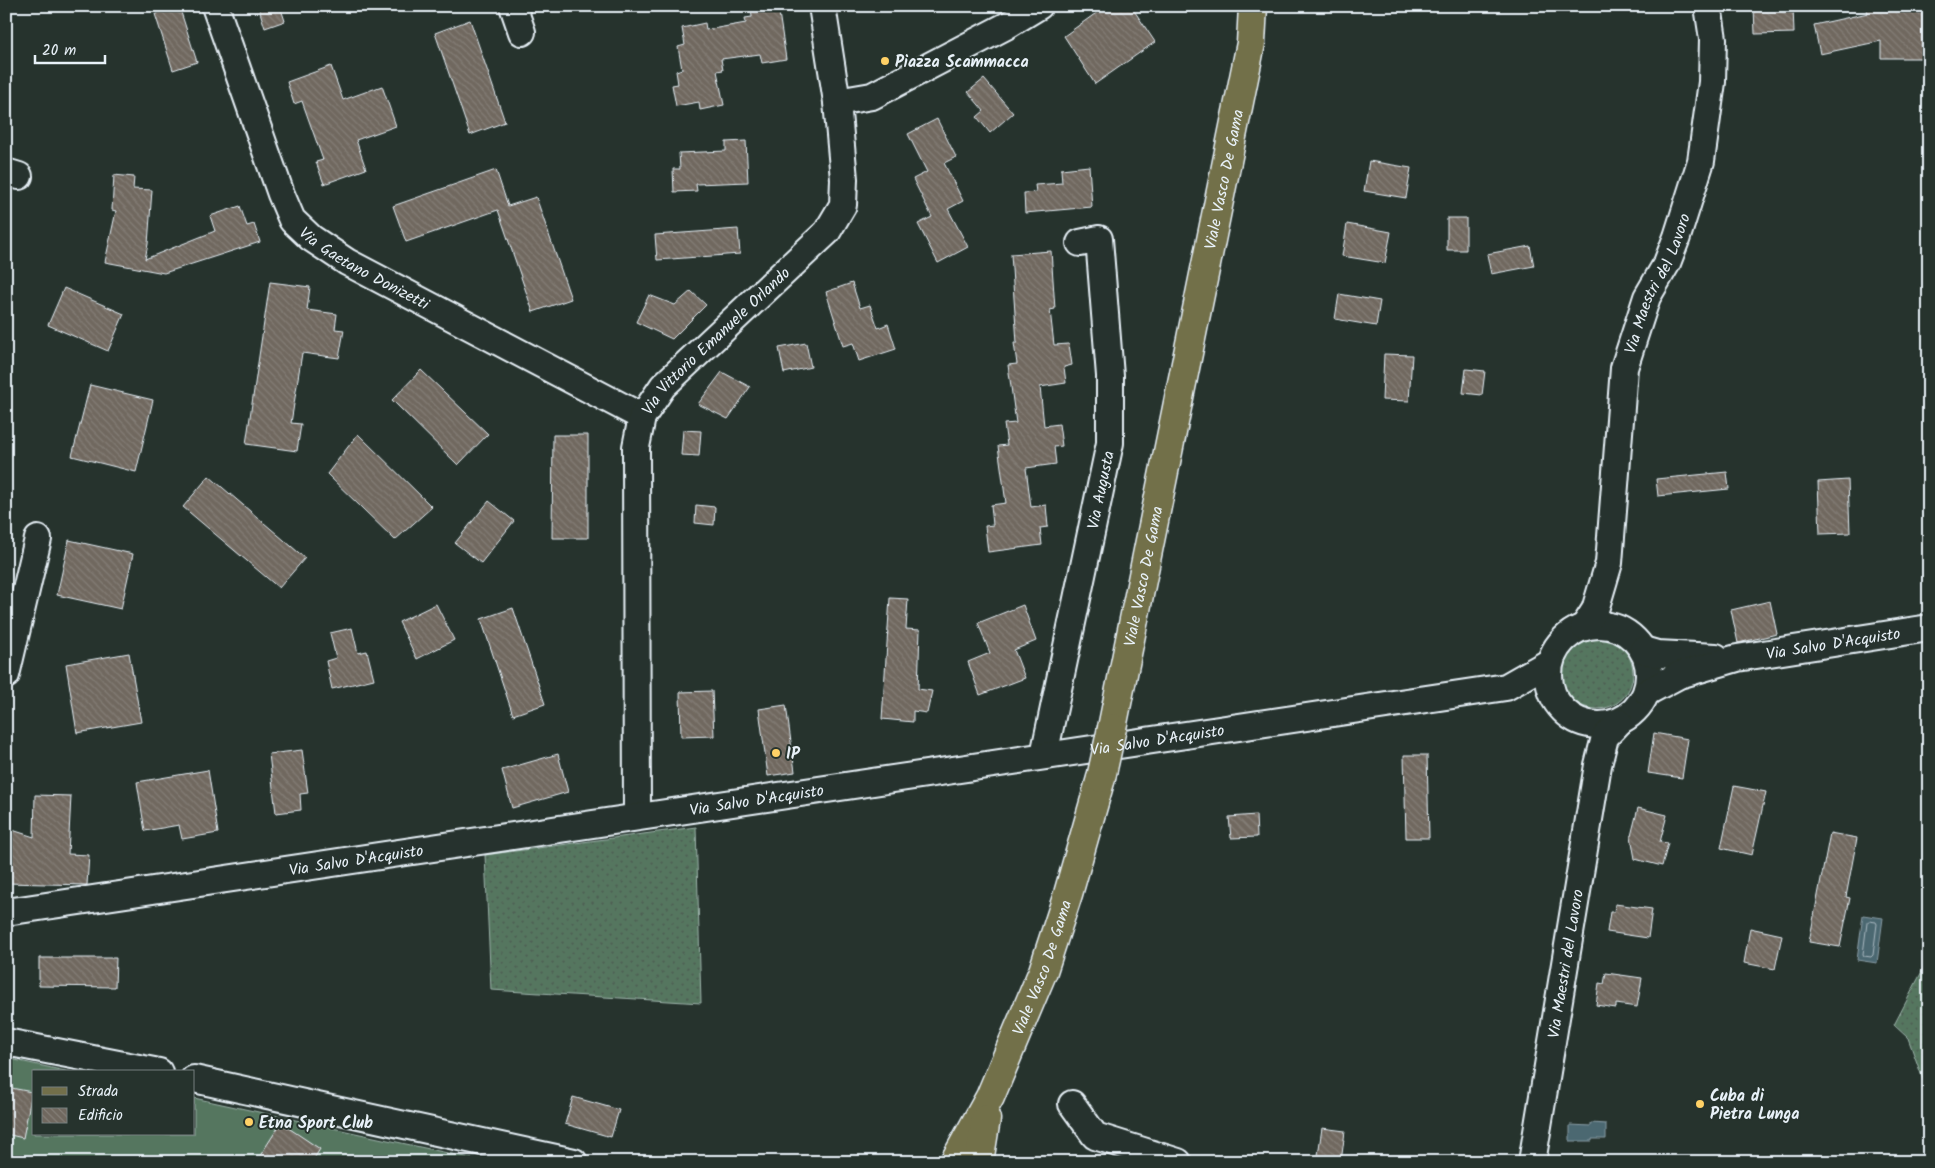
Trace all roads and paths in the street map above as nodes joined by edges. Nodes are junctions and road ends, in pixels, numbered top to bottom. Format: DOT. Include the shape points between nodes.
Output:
graph roads {
  1 [pos="216,6"];
  2 [pos="513,6"];
  3 [pos="822,6"];
  4 [pos="1039,6"];
  5 [pos="1253,6"];
  6 [pos="1266,6"];
  7 [pos="1708,6"];
  8 [pos="1005,16"];
  9 [pos="522,32"];
  10 [pos="1251,43"];
  11 [pos="837,102"];
  12 [pos="1080,242"];
  13 [pos="642,417"];
  14 [pos="38,539"];
  15 [pos="1609,563"];
  16 [pos="1584,627"];
  17 [pos="1929,628"];
  18 [pos="1623,630"];
  19 [pos="1643,650"];
  20 [pos="1737,658"];
  21 [pos="1550,662"];
  22 [pos="6,676"];
  23 [pos="1506,688"];
  24 [pos="1647,692"];
  25 [pos="1561,708"];
  26 [pos="1619,722"];
  27 [pos="1044,756"];
  28 [pos="1598,766"];
  29 [pos="636,816"];
  30 [pos="6,912"];
  31 [pos="6,1042"];
  32 [pos="149,1070"];
  33 [pos="195,1079"];
  34 [pos="990,1097"];
  35 [pos="1072,1104"];
  36 [pos="574,1162"];
  37 [pos="954,1162"];
  38 [pos="979,1162"];
  39 [pos="1178,1162"];
  40 [pos="1532,1162"];
  1 -- 13 [label="street, Via Gaetano Donizetti" via="281,194 292,220 310,238 347,262"];
  2 -- 9 [label="street"];
  3 -- 11 [label="street, Via Vittorio Emanuele Orlando"];
  4 -- 8 [label="street"];
  5 -- 10 [label="main road"];
  6 -- 10 [label="main road"];
  7 -- 15 [label="street, Via Maestri del Lavoro" via="1713,39 1712,74 1701,161 1677,237 1667,263 1647,297 1624,368"];
  8 -- 11 [label="street" via="872,96"];
  10 -- 34 [label="main road, Viale Vasco De Gama, bridge" via="1101,778 1043,971"];
  11 -- 13 [label="street, Via Vittorio Emanuele Orlando" via="844,179 843,205 827,232 663,386"];
  12 -- 27 [label="street, Via Augusta" via="1099,239 1110,376 1110,443"];
  13 -- 29 [label="street, Via Vittorio Emanuele Orlando" via="636,447"];
  14 -- 22 [label="street"];
  15 -- 16 [label="street" via="1595,610"];
  15 -- 18 [label="street" via="1614,604"];
  16 -- 18 [label="street" via="1604,625"];
  16 -- 21 [label="street" via="1559,644"];
  17 -- 20 [label="street, Via Salvo D'Acquisto"];
  18 -- 19 [label="street"];
  19 -- 20 [label="street" via="1657,654"];
  19 -- 24 [label="street" via="1649,663"];
  20 -- 24 [label="street" via="1678,675"];
  21 -- 23 [label="street"];
  21 -- 25 [label="street" via="1551,690"];
  23 -- 25 [label="street"];
  23 -- 27 [label="street, Via Salvo D'Acquisto"];
  24 -- 26 [label="street" via="1631,715"];
  25 -- 26 [label="street" via="1577,721 1591,725"];
  25 -- 28 [label="street"];
  26 -- 28 [label="street, Via Maestri del Lavoro" via="1605,738"];
  27 -- 29 [label="street, Via Salvo D'Acquisto"];
  28 -- 40 [label="street, Via Maestri del Lavoro"];
  29 -- 30 [label="street, Via Salvo D'Acquisto"];
  31 -- 32 [label="street"];
  33 -- 36 [label="street"];
  34 -- 37 [label="main road"];
  34 -- 38 [label="main road"];
  35 -- 39 [label="street" via="1095,1136"];
}
